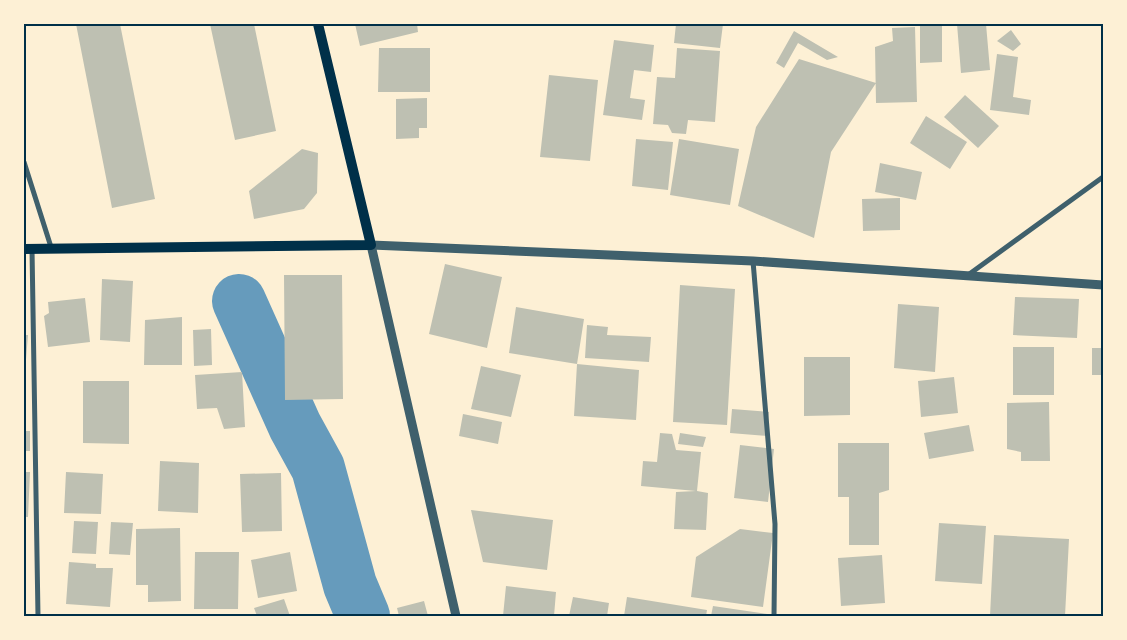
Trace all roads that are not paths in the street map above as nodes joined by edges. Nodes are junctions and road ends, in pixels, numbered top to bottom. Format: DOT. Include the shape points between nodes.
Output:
graph roads {
  1 [pos="318,24"];
  2 [pos="24,162"];
  3 [pos="1103,177"];
  4 [pos="371,245"];
  5 [pos="51,247"];
  6 [pos="28,248"];
  7 [pos="753,260"];
  8 [pos="965,277"];
  9 [pos="1103,285"];
  10 [pos="38,616"];
  11 [pos="456,616"];
  12 [pos="774,616"];
  1 -- 4 [label="main road"];
  2 -- 5 [label="street"];
  3 -- 8 [label="street"];
  4 -- 5 [label="main road"];
  4 -- 7 [label="street"];
  4 -- 11 [label="street"];
  5 -- 6 [label="main road"];
  6 -- 10 [label="street"];
  7 -- 8 [label="street"];
  7 -- 12 [label="street" via="775,524"];
  8 -- 9 [label="street"];
}
